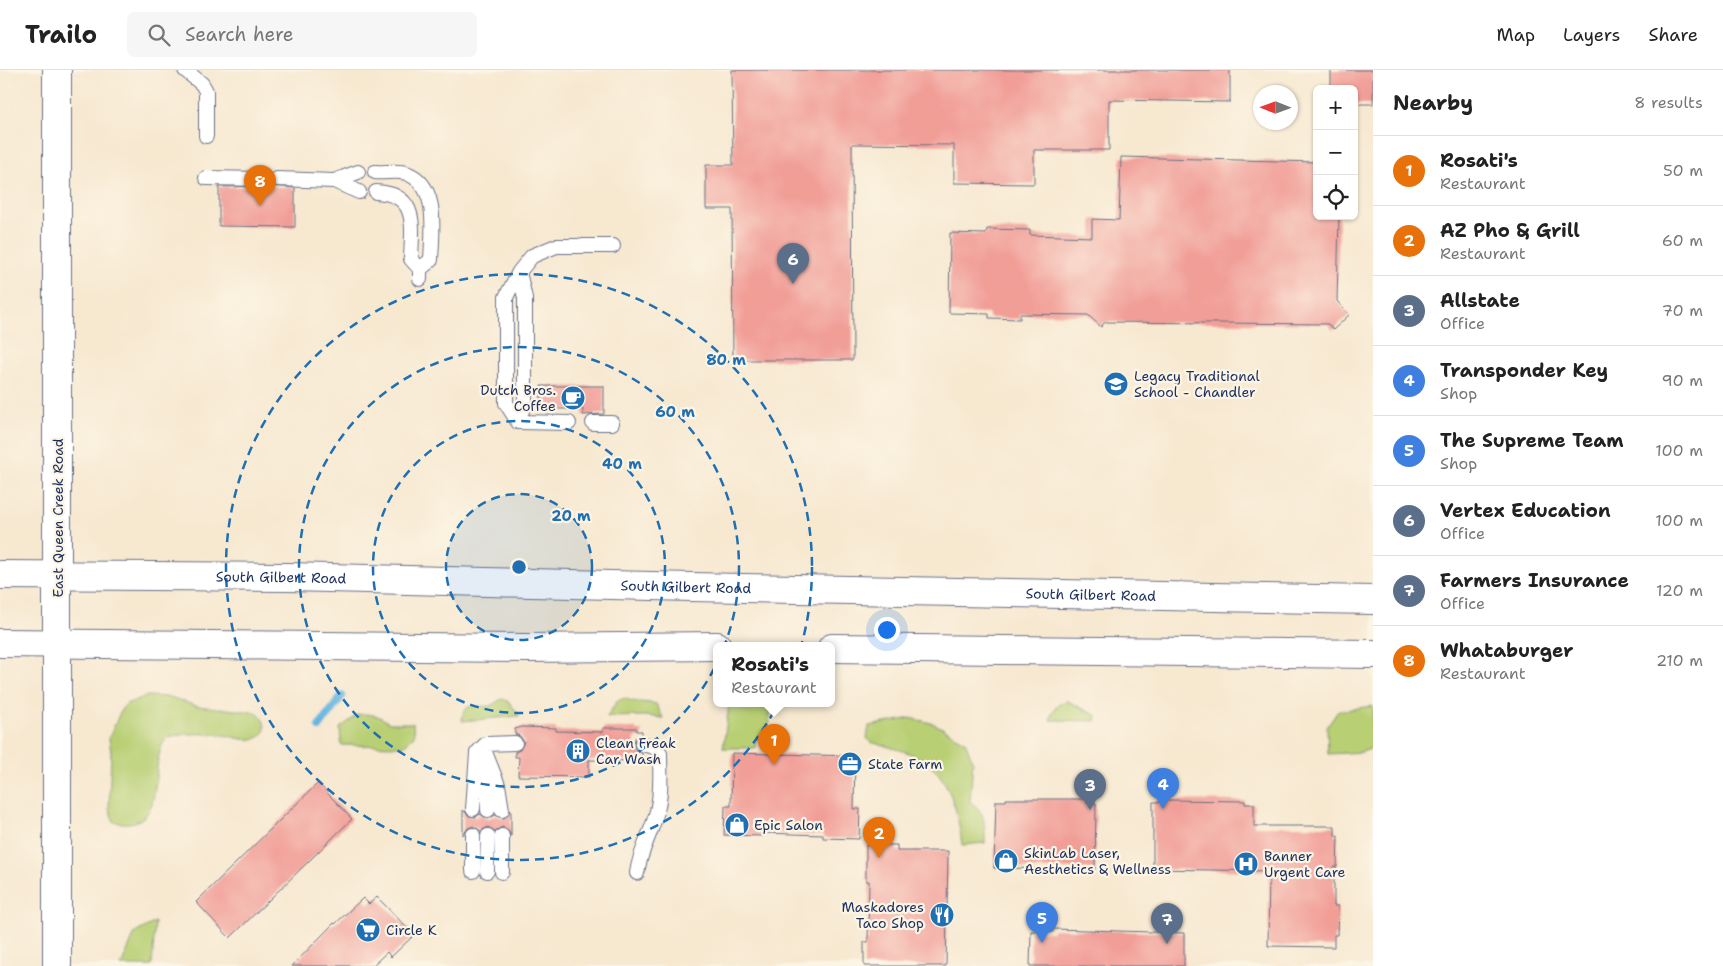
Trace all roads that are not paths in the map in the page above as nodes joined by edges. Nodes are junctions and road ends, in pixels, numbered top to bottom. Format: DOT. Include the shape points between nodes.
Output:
graph roads {
  1 [pos="57,70"];
  2 [pos="185,70"];
  3 [pos="206,136"];
  4 [pos="358,172"];
  5 [pos="375,172"];
  6 [pos="206,178"];
  7 [pos="334,181"];
  8 [pos="359,192"];
  9 [pos="376,192"];
  10 [pos="613,246"];
  11 [pos="519,272"];
  12 [pos="518,422"];
  13 [pos="569,423"];
  14 [pos="594,423"];
  15 [pos="612,424"];
  16 [pos="58,574"];
  17 [pos="0,575"];
  18 [pos="1373,600"];
  19 [pos="0,643"];
  20 [pos="58,644"];
  21 [pos="713,646"];
  22 [pos="835,648"];
  23 [pos="1373,654"];
  24 [pos="515,743"];
  25 [pos="642,744"];
  26 [pos="488,758"];
  27 [pos="488,836"];
  28 [pos="637,873"];
  29 [pos="57,966"];
  1 -- 16 [label="main road, East Queen Creek Road"];
  2 -- 3 [label="lane" via="206,91"];
  4 -- 7 [label="lane"];
  5 -- 9 [label="lane" via="406,173 423,185 432,204 431,260 420,274 411,259 412,212 401,198 388,192"];
  6 -- 7 [label="lane"];
  7 -- 8 [label="lane"];
  10 -- 11 [label="lane" via="556,246 532,256"];
  11 -- 12 [label="lane" via="525,298 525,402"];
  11 -- 12 [label="lane" via="506,298 506,403"];
  12 -- 13 [label="lane"];
  14 -- 15 [label="lane"];
  16 -- 17 [label="main road, South Gilbert Road"];
  16 -- 18 [label="main road, South Gilbert Road"];
  16 -- 20 [label="main road, East Queen Creek Road"];
  19 -- 20 [label="main road"];
  20 -- 21 [label="main road" via="527,648"];
  20 -- 29 [label="main road, East Queen Creek Road"];
  22 -- 23 [label="main road"];
  24 -- 26 [label="lane" via="495,742"];
  25 -- 28 [label="lane" via="654,747 660,753 661,792"];
  26 -- 26 [label="lane" via="488,810 476,753"];
  27 -- 27 [label="lane" via="488,871"];
}
